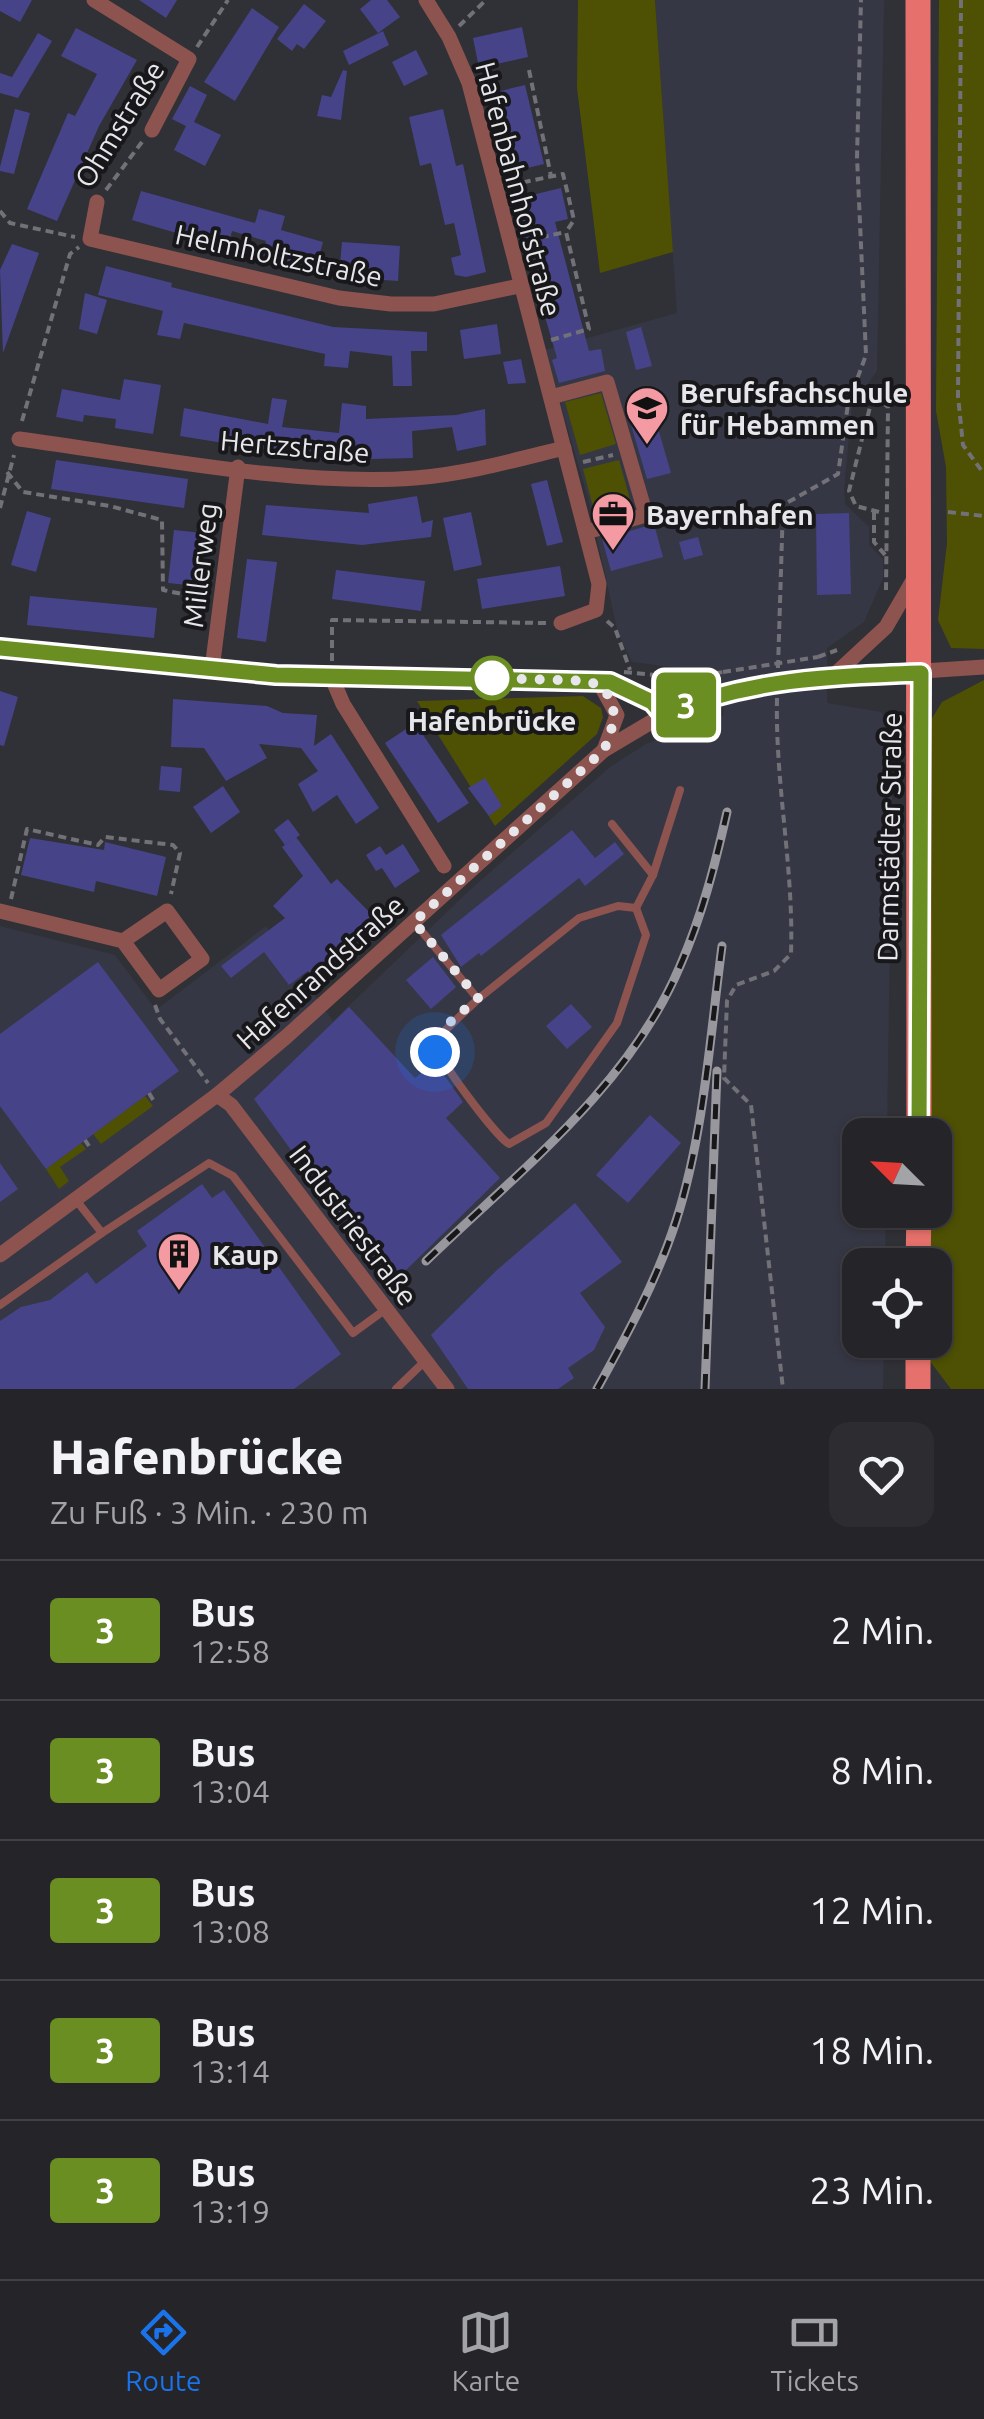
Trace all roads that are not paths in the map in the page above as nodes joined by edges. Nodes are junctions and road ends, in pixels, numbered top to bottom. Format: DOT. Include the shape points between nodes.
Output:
graph roads {
  1 [pos="94,0"];
  2 [pos="426,0"];
  3 [pos="918,0"];
  4 [pos="152,130"];
  5 [pos="97,202"];
  6 [pos="90,238"];
  7 [pos="519,286"];
  8 [pos="551,396"];
  9 [pos="19,440"];
  10 [pos="564,448"];
  11 [pos="238,467"];
  12 [pos="586,532"];
  13 [pos="919,572"];
  14 [pos="561,623"];
  15 [pos="0,648"];
  16 [pos="984,667"];
  17 [pos="212,669"];
  18 [pos="921,673"];
  19 [pos="824,677"];
  20 [pos="332,678"];
  21 [pos="594,683"];
  22 [pos="663,715"];
  23 [pos="604,750"];
  24 [pos="680,790"];
  25 [pos="612,824"];
  26 [pos="444,866"];
  27 [pos="653,876"];
  28 [pos="636,908"];
  29 [pos="4,912"];
  30 [pos="414,922"];
  31 [pos="123,941"];
  32 [pos="478,998"];
  33 [pos="217,1095"];
  34 [pos="919,1118"];
  35 [pos="76,1200"];
  36 [pos="102,1233"];
  37 [pos="0,1255"];
  38 [pos="0,1305"];
  39 [pos="386,1308"];
  40 [pos="918,1358"];
  41 [pos="425,1360"];
  42 [pos="396,1389"];
  43 [pos="447,1389"];
  44 [pos="918,1389"];
  1 -- 4 [label="street, Ohmstraße" via="189,59"];
  2 -- 7 [label="street, Hafenbahnhofstraße" via="468,83"];
  3 -- 13 [label="main road, Darmstädter Straße"];
  5 -- 6 [label="street, Ohmstraße"];
  6 -- 7 [label="street, Helmholtzstraße" via="339,298 391,304 434,304"];
  7 -- 8 [label="street, Hafenbahnhofstraße"];
  8 -- 10 [label="street, Hafenbahnhofstraße"];
  8 -- 12 [label="street" via="607,382 646,516"];
  9 -- 11 [label="street, Hertzstraße"];
  10 -- 11 [label="street, Hertzstraße" via="414,478"];
  10 -- 12 [label="street, Hafenbahnhofstraße"];
  11 -- 17 [label="street, Millerweg"];
  12 -- 14 [label="street, Hafenbahnhofstraße" via="600,604 587,616"];
  13 -- 18 [label="main road, Darmstädter Straße"];
  13 -- 19 [label="street" via="886,627"];
  15 -- 17 [label="street"];
  16 -- 18 [label="street, Hafenrandstraße"];
  17 -- 20 [label="street"];
  18 -- 19 [label="street, Hafenrandstraße"];
  18 -- 34 [label="main road, Darmstädter Straße"];
  19 -- 22 [label="street, Hafenrandstraße, bridge" via="727,690"];
  20 -- 21 [label="street"];
  20 -- 26 [label="street"];
  21 -- 22 [label="street" via="636,693"];
  21 -- 23 [label="street" via="616,715"];
  22 -- 23 [label="street, Hafenrandstraße"];
  23 -- 30 [label="street, Hafenrandstraße"];
  24 -- 27 [label="lane"];
  25 -- 27 [label="lane"];
  27 -- 28 [label="lane"];
  28 -- 32 [label="lane" via="600,909 580,918"];
  28 -- 32 [label="lane" via="646,935 618,1024 546,1123 510,1144 496,1136 435,1052 440,1031"];
  29 -- 31 [label="street"];
  30 -- 32 [label="lane"];
  30 -- 33 [label="street, Hafenrandstraße"];
  31 -- 31 [label="street" via="167,911 202,959 159,990"];
  33 -- 35 [label="street, Hafenrandstraße"];
  33 -- 39 [label="street, Industriestraße"];
  35 -- 36 [label="lane"];
  35 -- 37 [label="street, Hafenrandstraße"];
  36 -- 38 [label="lane"];
  36 -- 39 [label="lane" via="210,1162 233,1176 353,1333"];
  39 -- 41 [label="street, Industriestraße"];
  40 -- 44 [label="main road"];
  41 -- 42 [label="lane"];
  41 -- 43 [label="street, Industriestraße"];
}
